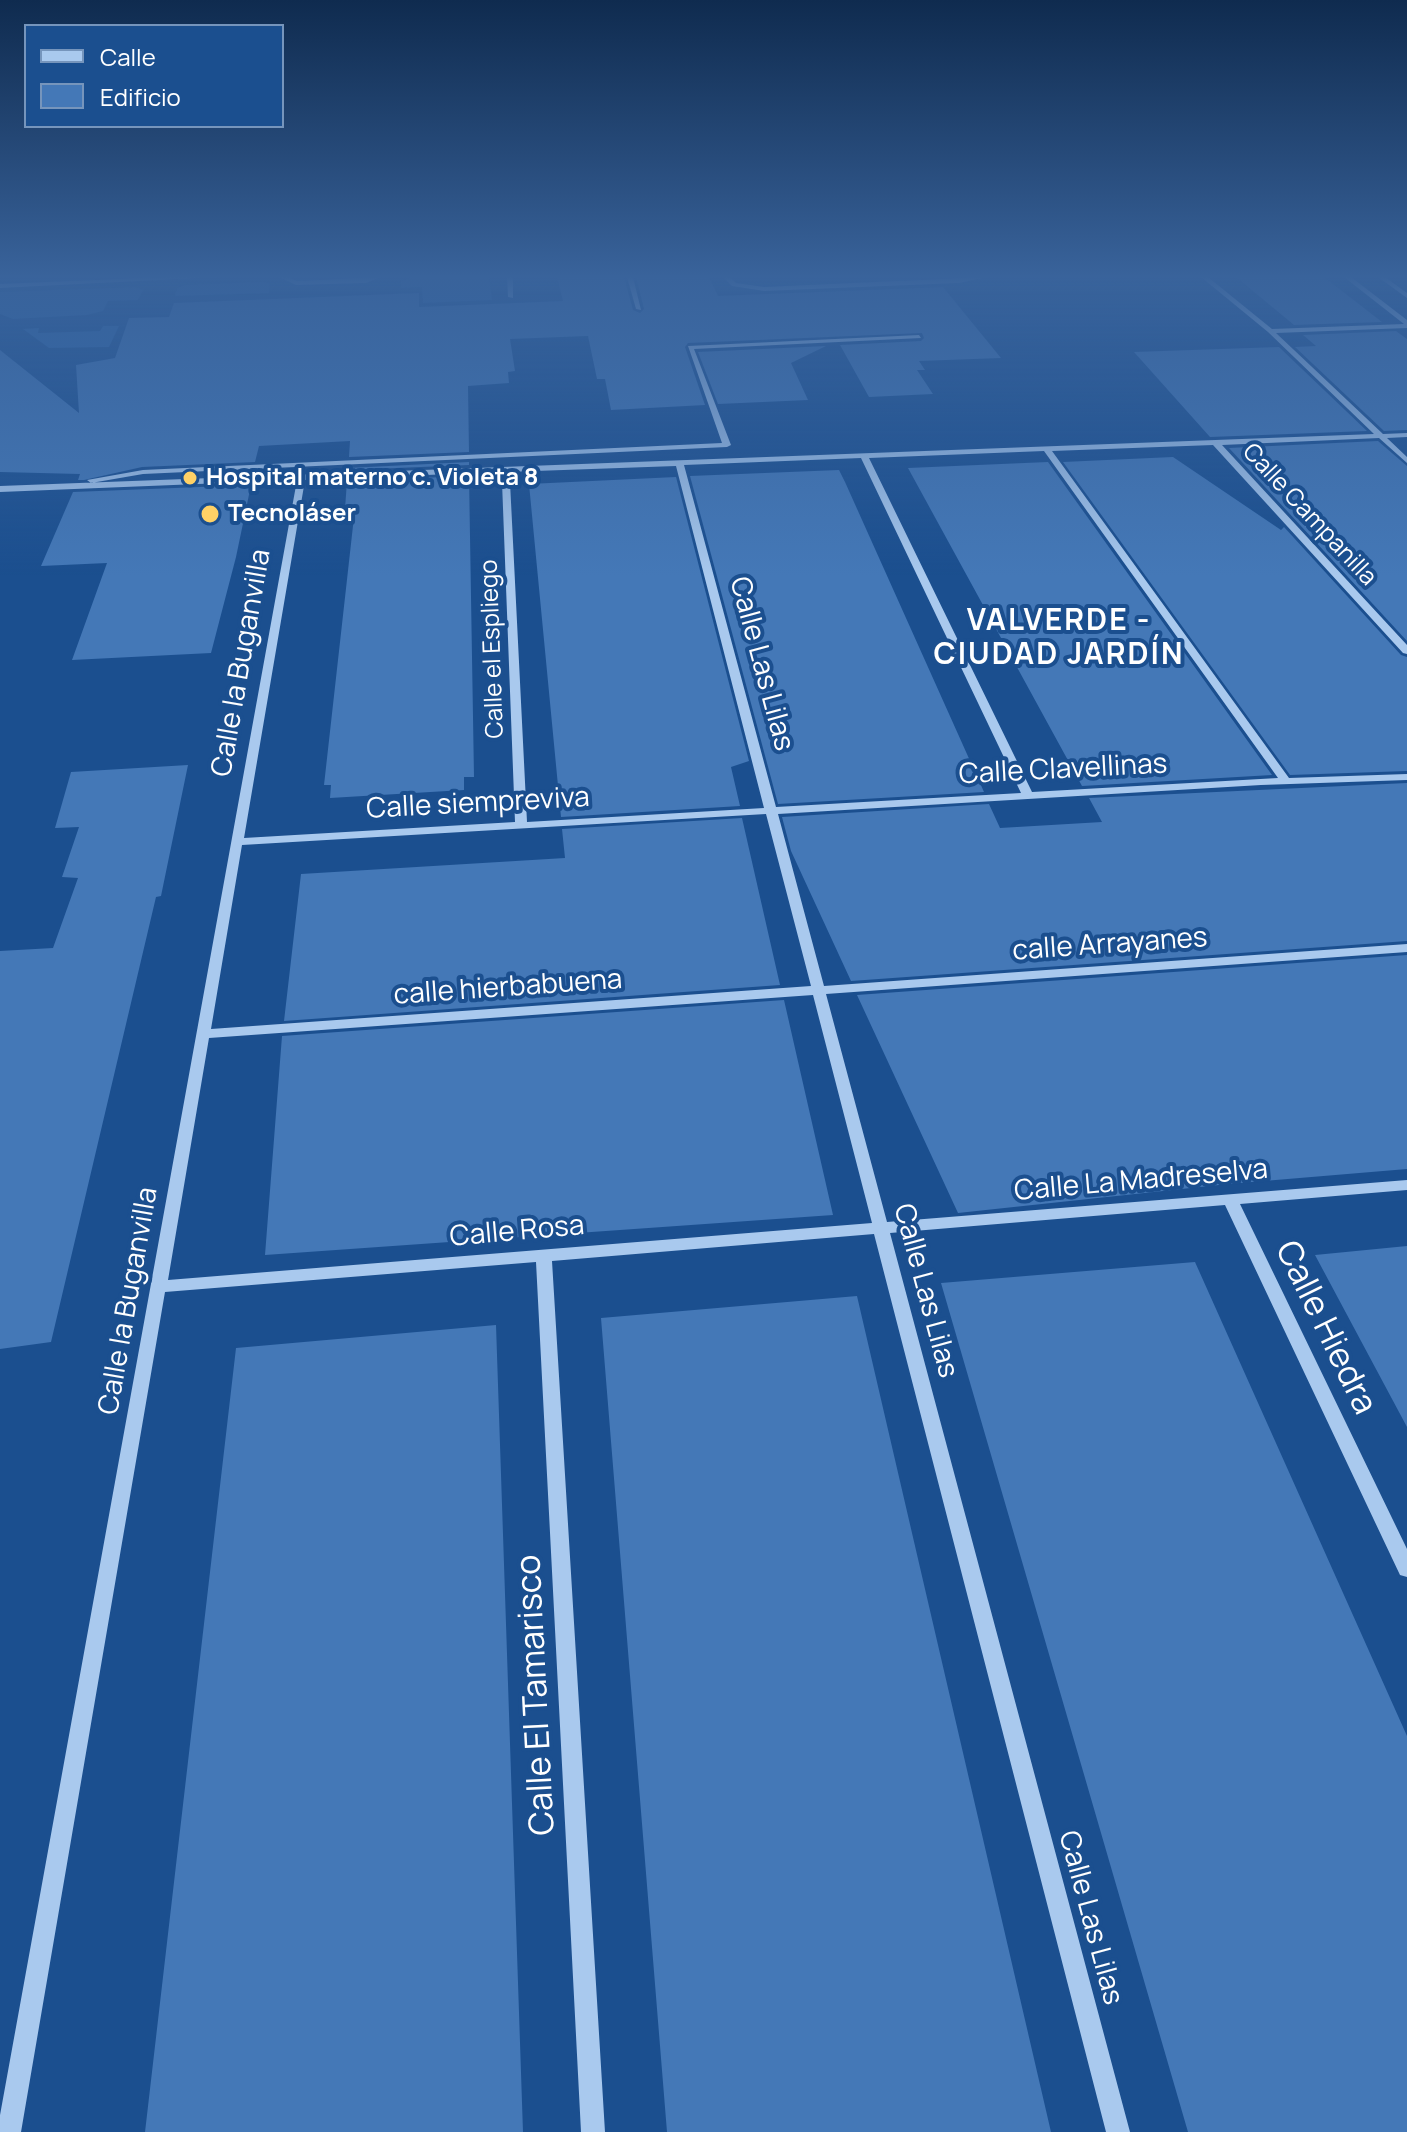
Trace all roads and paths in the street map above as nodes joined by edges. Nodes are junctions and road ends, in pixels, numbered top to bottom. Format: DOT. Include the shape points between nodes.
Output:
graph roads {
  1 [pos="701,376"];
  2 [pos="1318,376"];
  3 [pos="1407,435"];
  4 [pos="1380,436"];
  5 [pos="1214,441"];
  6 [pos="712,445"];
  7 [pos="1046,448"];
  8 [pos="864,456"];
  9 [pos="1407,461"];
  10 [pos="718,462"];
  11 [pos="680,464"];
  12 [pos="503,471"];
  13 [pos="301,480"];
  14 [pos="0,489"];
  15 [pos="31,490"];
  16 [pos="1407,633"];
  17 [pos="1391,634"];
  18 [pos="1407,651"];
  19 [pos="1407,777"];
  20 [pos="1286,781"];
  21 [pos="1028,796"];
  22 [pos="770,811"];
  23 [pos="722,814"];
  24 [pos="521,826"];
  25 [pos="237,842"];
  26 [pos="1407,948"];
  27 [pos="817,990"];
  28 [pos="203,1034"];
  29 [pos="1407,1185"];
  30 [pos="1230,1199"];
  31 [pos="879,1228"];
  32 [pos="544,1255"];
  33 [pos="158,1287"];
  34 [pos="1407,1569"];
  35 [pos="9,2132"];
  36 [pos="593,2132"];
  37 [pos="1118,2132"];
  1 -- 6 [label="street" via="727,445"];
  2 -- 4 [label="street"];
  3 -- 4 [label="street"];
  4 -- 5 [label="street"];
  4 -- 9 [label="street"];
  5 -- 7 [label="street"];
  5 -- 17 [label="street, Calle Campanilla"];
  6 -- 10 [label="street"];
  6 -- 15 [label="street" via="143,472"];
  7 -- 8 [label="street"];
  7 -- 20 [label="street"];
  8 -- 10 [label="street"];
  8 -- 21 [label="street"];
  10 -- 11 [label="street"];
  11 -- 12 [label="street"];
  11 -- 22 [label="street, Calle Las Lilas"];
  12 -- 13 [label="street"];
  12 -- 24 [label="street, Calle el Espliego"];
  13 -- 15 [label="street"];
  13 -- 25 [label="street, Calle la Buganvilla"];
  14 -- 15 [label="street"];
  16 -- 17 [label="street"];
  17 -- 18 [label="street, Calle Campanilla"];
  19 -- 20 [label="street, Calle Clavellinas"];
  20 -- 21 [label="street, Calle Clavellinas"];
  21 -- 22 [label="street, Calle Clavellinas"];
  22 -- 23 [label="street, Calle Clavellinas"];
  22 -- 27 [label="street, Calle Las Lilas"];
  23 -- 24 [label="street, Calle siempreviva"];
  24 -- 25 [label="street, Calle siempreviva"];
  25 -- 28 [label="street, Calle la Buganvilla"];
  26 -- 27 [label="street, calle Arrayanes"];
  27 -- 28 [label="street, calle hierbabuena"];
  27 -- 31 [label="street, Calle Las Lilas"];
  28 -- 33 [label="street, Calle la Buganvilla"];
  29 -- 30 [label="street, Calle La Madreselva"];
  30 -- 31 [label="street, Calle La Madreselva"];
  30 -- 34 [label="street, Calle Hiedra"];
  31 -- 32 [label="street, Calle Rosa"];
  31 -- 37 [label="street, Calle Las Lilas"];
  32 -- 33 [label="street, Calle Rosa"];
  32 -- 36 [label="street, Calle El Tamarisco"];
  33 -- 35 [label="street, Calle la Buganvilla"];
}
